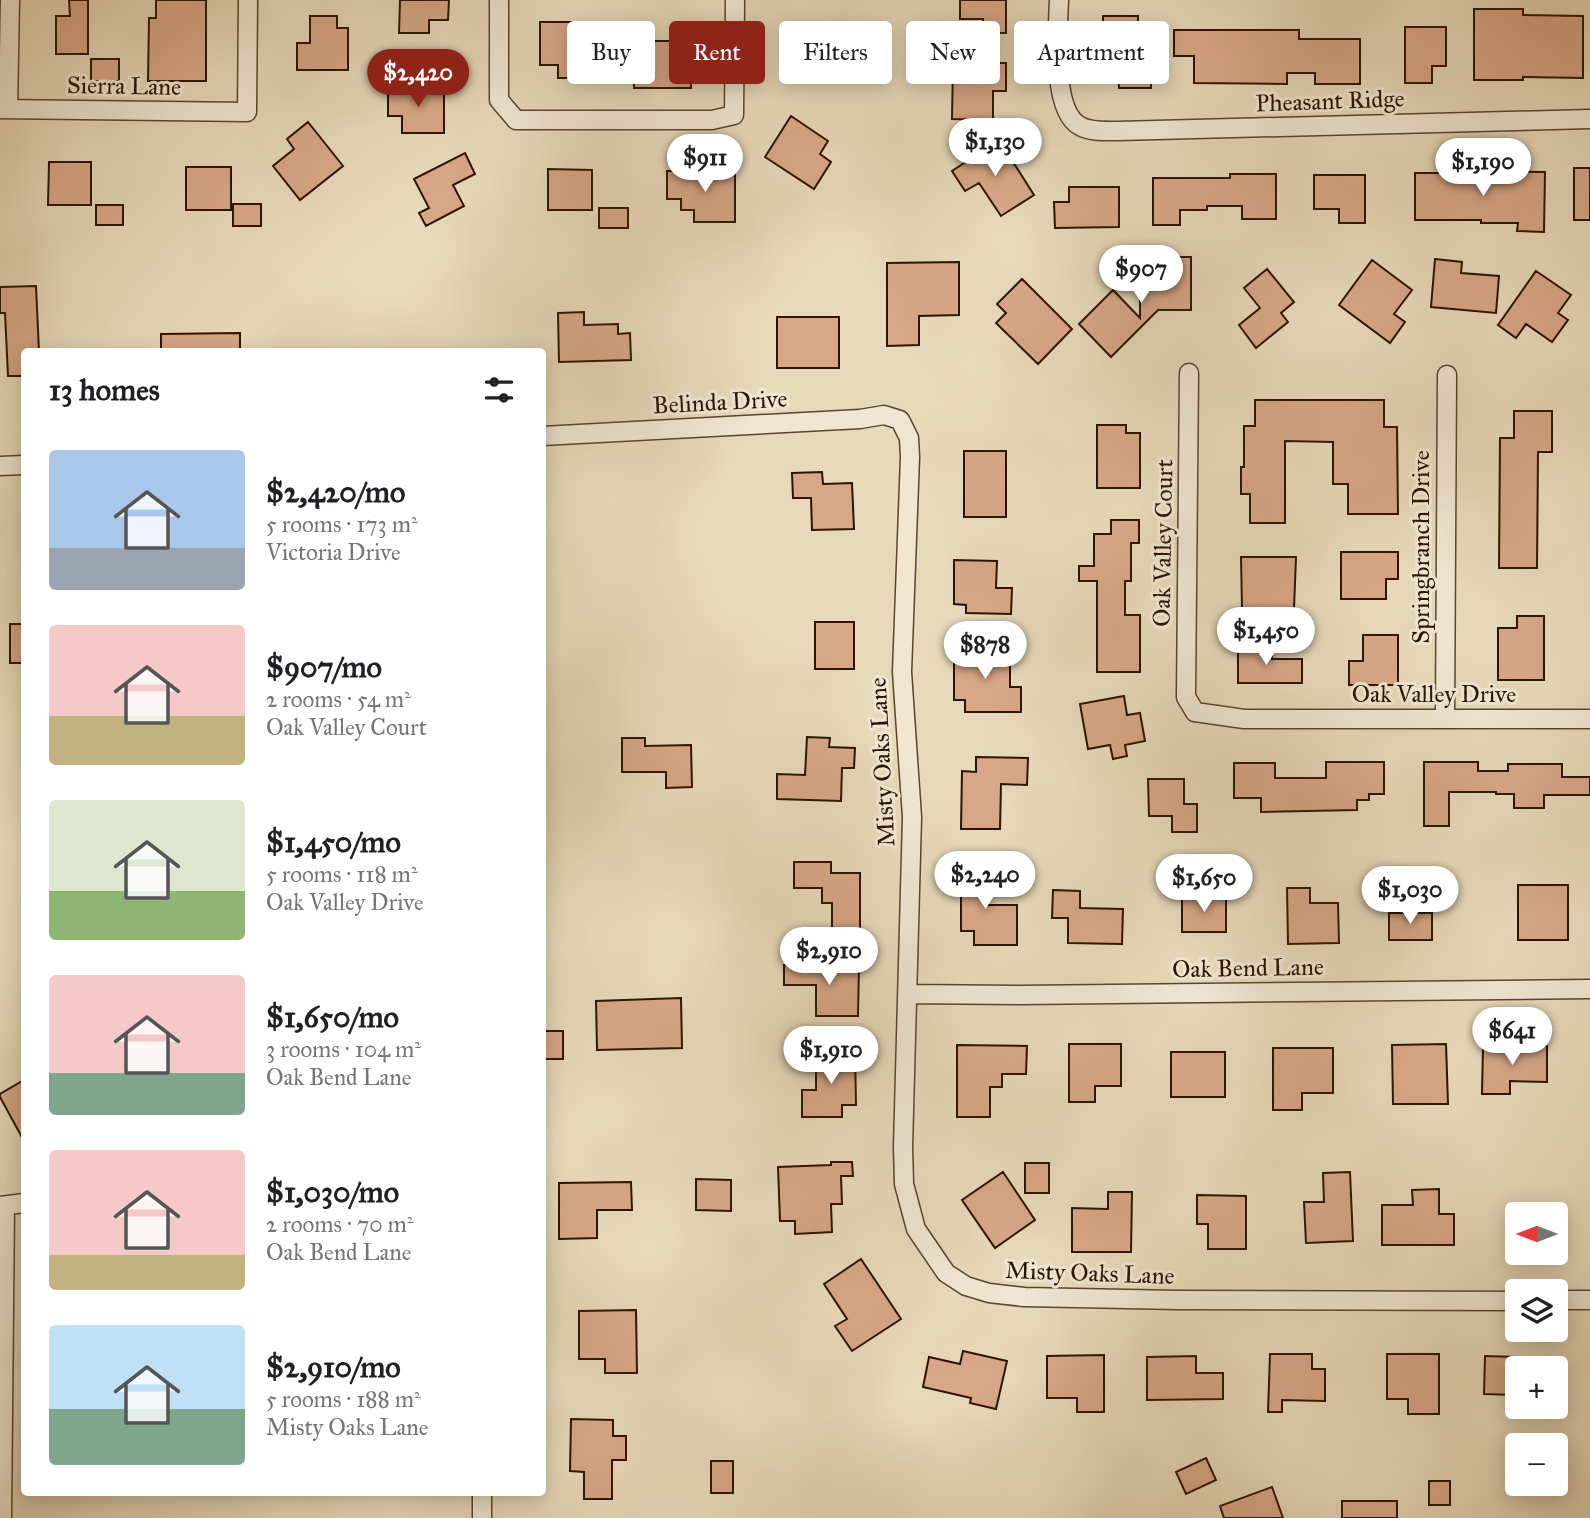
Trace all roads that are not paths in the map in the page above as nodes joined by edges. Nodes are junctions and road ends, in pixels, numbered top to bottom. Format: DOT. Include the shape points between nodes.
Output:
graph roads {
  1 [pos="10,0"];
  2 [pos="248,0"];
  3 [pos="499,0"];
  4 [pos="735,0"];
  5 [pos="1059,0"];
  6 [pos="4,109"];
  7 [pos="1590,119"];
  8 [pos="1189,373"];
  9 [pos="1447,375"];
  10 [pos="900,420"];
  11 [pos="546,436"];
  12 [pos="21,465"];
  13 [pos="0,466"];
  14 [pos="1195,712"];
  15 [pos="1445,719"];
  16 [pos="1590,719"];
  17 [pos="1590,989"];
  18 [pos="907,995"];
  19 [pos="21,1203"];
  20 [pos="2,1206"];
  21 [pos="1568,1300"];
  22 [pos="1590,1300"];
  23 [pos="1505,1301"];
  24 [pos="482,1496"];
  25 [pos="2,1518"];
  26 [pos="482,1518"];
  1 -- 6 [label="street"];
  2 -- 6 [label="street, Sierra Lane" via="247,112"];
  3 -- 4 [label="street" via="499,100 516,120 712,120 734,115"];
  5 -- 7 [label="street, Pheasant Ridge" via="1062,98 1069,117 1088,130"];
  8 -- 14 [label="street, Oak Valley Court" via="1186,697"];
  9 -- 15 [label="street, Springbranch Drive"];
  10 -- 11 [label="street, Belinda Drive" via="884,415"];
  10 -- 18 [label="street, Misty Oaks Lane" via="909,438 910,457 902,672 912,817"];
  12 -- 13 [label="street"];
  14 -- 15 [label="street, Oak Valley Drive" via="1244,719"];
  15 -- 16 [label="street, Oak Valley Drive"];
  17 -- 18 [label="street, Oak Bend Lane"];
  18 -- 23 [label="street, Misty Oaks Lane" via="904,1184 916,1229 946,1273 966,1286 1024,1297"];
  19 -- 20 [label="street"];
  20 -- 25 [label="street"];
  21 -- 22 [label="street"];
  24 -- 26 [label="street"];
}
